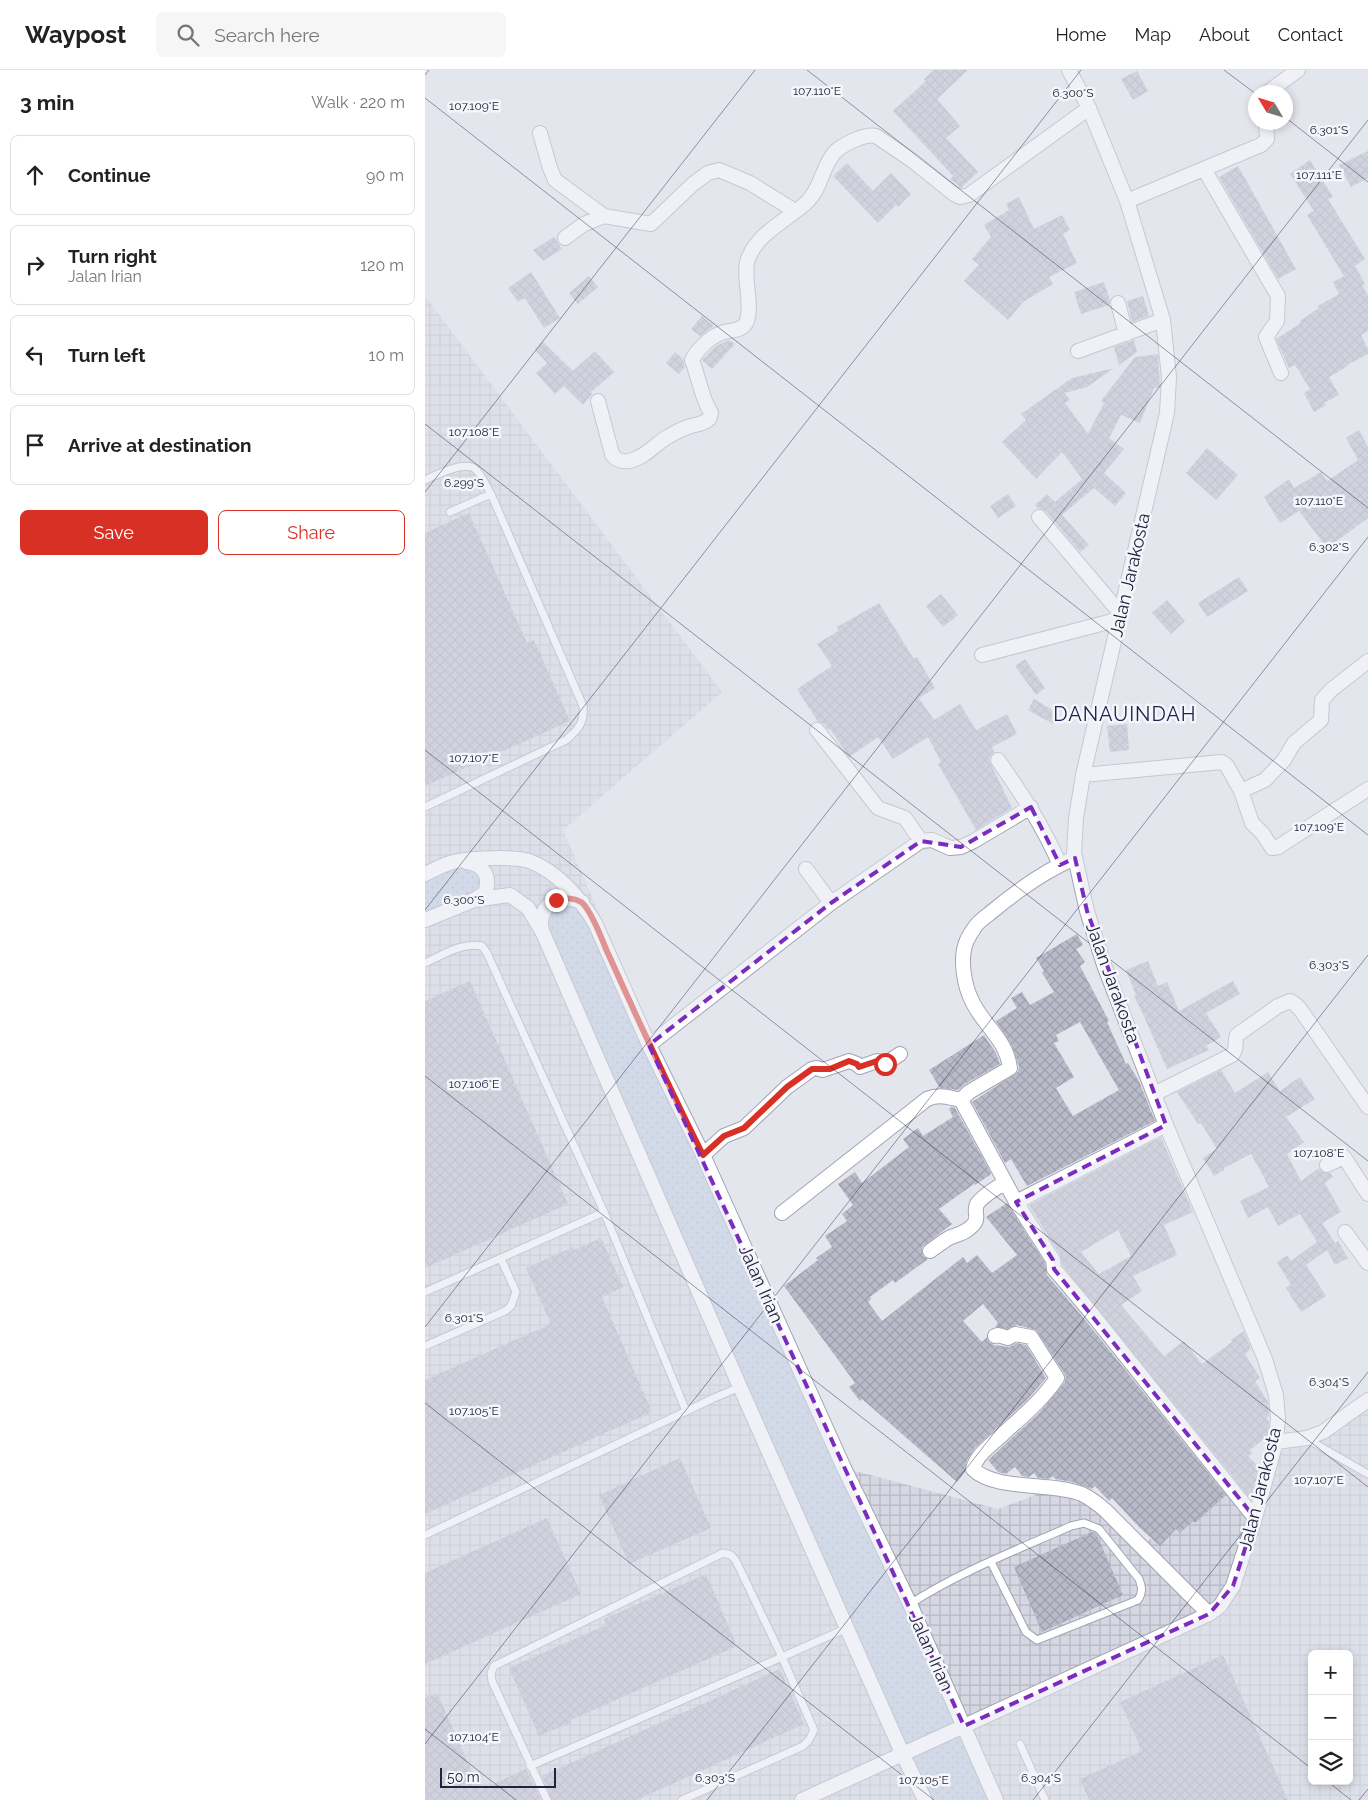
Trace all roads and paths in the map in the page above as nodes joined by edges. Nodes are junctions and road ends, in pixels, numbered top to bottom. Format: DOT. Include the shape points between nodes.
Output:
graph roads {
  1 [pos="1069,70"];
  2 [pos="1298,70"];
  3 [pos="1278,85"];
  4 [pos="1089,108"];
  5 [pos="1267,130"];
  6 [pos="540,133"];
  7 [pos="1204,169"];
  8 [pos="1127,201"];
  9 [pos="795,211"];
  10 [pos="604,216"];
  11 [pos="565,238"];
  12 [pos="1118,303"];
  13 [pos="1163,320"];
  14 [pos="1126,334"];
  15 [pos="1078,352"];
  16 [pos="1281,373"];
  17 [pos="598,401"];
  18 [pos="425,480"];
  19 [pos="491,494"];
  20 [pos="450,512"];
  21 [pos="1039,517"];
  22 [pos="1121,617"];
  23 [pos="982,655"];
  24 [pos="1368,661"];
  25 [pos="817,730"];
  26 [pos="998,760"];
  27 [pos="1083,776"];
  28 [pos="1368,789"];
  29 [pos="1241,791"];
  30 [pos="425,807"];
  31 [pos="1031,807"];
  32 [pos="921,840"];
  33 [pos="1075,858"];
  34 [pos="453,862"];
  35 [pos="1060,865"];
  36 [pos="806,869"];
  37 [pos="425,874"];
  38 [pos="474,900"];
  39 [pos="582,903"];
  40 [pos="831,903"];
  41 [pos="425,920"];
  42 [pos="542,931"];
  43 [pos="425,963"];
  44 [pos="649,1044"];
  45 [pos="900,1054"];
  46 [pos="1154,1094"];
  47 [pos="961,1100"];
  48 [pos="1368,1107"];
  49 [pos="1166,1125"];
  50 [pos="703,1155"];
  51 [pos="1327,1165"];
  52 [pos="1005,1182"];
  53 [pos="1368,1194"];
  54 [pos="1016,1202"];
  55 [pos="604,1212"];
  56 [pos="782,1213"];
  57 [pos="1345,1232"];
  58 [pos="930,1251"];
  59 [pos="1365,1254"];
  60 [pos="501,1259"];
  61 [pos="425,1292"];
  62 [pos="995,1336"];
  63 [pos="425,1346"];
  64 [pos="740,1387"];
  65 [pos="1368,1400"];
  66 [pos="686,1411"];
  67 [pos="1307,1438"];
  68 [pos="1276,1442"];
  69 [pos="1368,1474"];
  70 [pos="1255,1518"];
  71 [pos="425,1535"];
  72 [pos="991,1562"];
  73 [pos="909,1604"];
  74 [pos="1209,1614"];
  75 [pos="847,1628"];
  76 [pos="782,1657"];
  77 [pos="964,1726"];
  78 [pos="1020,1744"];
  79 [pos="903,1755"];
  80 [pos="529,1766"];
  81 [pos="547,1800"];
  82 [pos="682,1800"];
  83 [pos="802,1800"];
  84 [pos="925,1800"];
  85 [pos="996,1800"];
  86 [pos="1045,1800"];
  1 -- 4 [label="street, Jalan Jarakosta"];
  2 -- 3 [label="street"];
  4 -- 8 [label="street, Jalan Jarakosta"];
  4 -- 9 [label="street" via="969,195 954,194 876,136 852,141 835,152 815,193"];
  5 -- 7 [label="street" via="1265,142"];
  6 -- 10 [label="street" via="555,180"];
  7 -- 8 [label="street"];
  7 -- 16 [label="street" via="1278,296 1277,321 1266,337"];
  8 -- 13 [label="street, Jalan Jarakosta"];
  9 -- 10 [label="street" via="750,183 719,170 708,173 693,184 651,224"];
  9 -- 17 [label="street" via="770,230 747,260 746,324 739,330 719,333 692,360 711,413 709,419 668,437 627,462 612,454"];
  10 -- 11 [label="street" via="583,224"];
  12 -- 14 [label="street"];
  13 -- 14 [label="street"];
  13 -- 22 [label="street, Jalan Jarakosta" via="1169,377 1167,413"];
  14 -- 15 [label="street"];
  18 -- 19 [label="lane" via="469,466"];
  19 -- 20 [label="lane"];
  19 -- 30 [label="lane" via="585,717 577,731 566,740"];
  21 -- 22 [label="street"];
  22 -- 23 [label="street"];
  22 -- 27 [label="street, Jalan Jarakosta"];
  24 -- 29 [label="street" via="1322,700 1321,720 1294,744 1265,780"];
  25 -- 32 [label="street" via="878,808 905,818"];
  26 -- 31 [label="street"];
  27 -- 29 [label="street" via="1222,762"];
  27 -- 33 [label="street, Jalan Jarakosta" via="1076,818"];
  28 -- 29 [label="street" via="1272,848 1252,823"];
  31 -- 32 [label="street" via="961,847 950,848 932,840"];
  31 -- 35 [label="street"];
  32 -- 40 [label="street"];
  33 -- 35 [label="street"];
  33 -- 46 [label="street, Jalan Jarakosta" via="1104,965"];
  34 -- 37 [label="street"];
  34 -- 38 [label="street" via="478,865 486,876 485,893"];
  34 -- 39 [label="street, Jalan Irian" via="497,858 528,861 546,870"];
  35 -- 47 [label="street" via="996,908 975,926 966,942 966,984 983,1022 1006,1049 1010,1068"];
  36 -- 40 [label="street"];
  38 -- 41 [label="street"];
  38 -- 42 [label="street" via="510,895 528,908"];
  39 -- 42 [label="street" via="561,898 548,906 540,922"];
  39 -- 44 [label="street, Jalan Irian" via="595,923"];
  40 -- 44 [label="street"];
  42 -- 64 [label="street"];
  43 -- 55 [label="lane" via="465,946 482,946"];
  44 -- 50 [label="street, Jalan Irian"];
  45 -- 50 [label="street" via="885,1064 877,1061 859,1067 849,1061 830,1069 812,1069 787,1087 744,1128 724,1136"];
  46 -- 48 [label="street" via="1229,1057 1235,1050 1237,1035 1278,1006 1290,1002 1299,1009"];
  46 -- 49 [label="street, Jalan Jarakosta"];
  47 -- 52 [label="street"];
  47 -- 56 [label="street" via="941,1096 927,1099"];
  49 -- 54 [label="street"];
  49 -- 68 [label="street, Jalan Jarakosta" via="1265,1359 1276,1395"];
  50 -- 73 [label="street, Jalan Irian"];
  51 -- 53 [label="street" via="1344,1157"];
  52 -- 54 [label="street"];
  52 -- 58 [label="street" via="977,1204 975,1224"];
  54 -- 70 [label="street" via="1053,1260 1054,1269"];
  55 -- 60 [label="lane"];
  55 -- 66 [label="lane"];
  57 -- 59 [label="street"];
  60 -- 61 [label="lane"];
  60 -- 63 [label="lane" via="516,1292 511,1306"];
  62 -- 74 [label="street" via="1008,1338 1015,1334 1031,1338 1057,1378 1038,1401 979,1456 973,1470 992,1481 1045,1486 1081,1494 1092,1500"];
  64 -- 66 [label="lane"];
  64 -- 75 [label="street"];
  65 -- 67 [label="street" via="1323,1432"];
  66 -- 71 [label="lane"];
  67 -- 68 [label="street"];
  67 -- 69 [label="lane"];
  68 -- 70 [label="street, Jalan Jarakosta"];
  70 -- 74 [label="street, Jalan Jarakosta" via="1233,1586 1220,1606"];
  72 -- 72 [label="lane" via="1026,1632 1037,1640 1138,1600 1142,1594 1139,1579 1099,1529 1084,1523"];
  72 -- 73 [label="lane"];
  73 -- 77 [label="street, Jalan Irian"];
  74 -- 77 [label="street, Jalan Jarakosta"];
  75 -- 76 [label="lane"];
  75 -- 79 [label="street"];
  76 -- 80 [label="lane"];
  76 -- 80 [label="lane" via="736,1561 723,1553 494,1666 492,1681"];
  76 -- 82 [label="lane" via="814,1730 809,1740 803,1746"];
  77 -- 79 [label="street, Jalan Jarakosta"];
  77 -- 85 [label="street, Jalan Irian"];
  78 -- 86 [label="lane"];
  79 -- 83 [label="street, Jalan Jarakosta"];
  79 -- 84 [label="street"];
  80 -- 81 [label="lane"];
}
